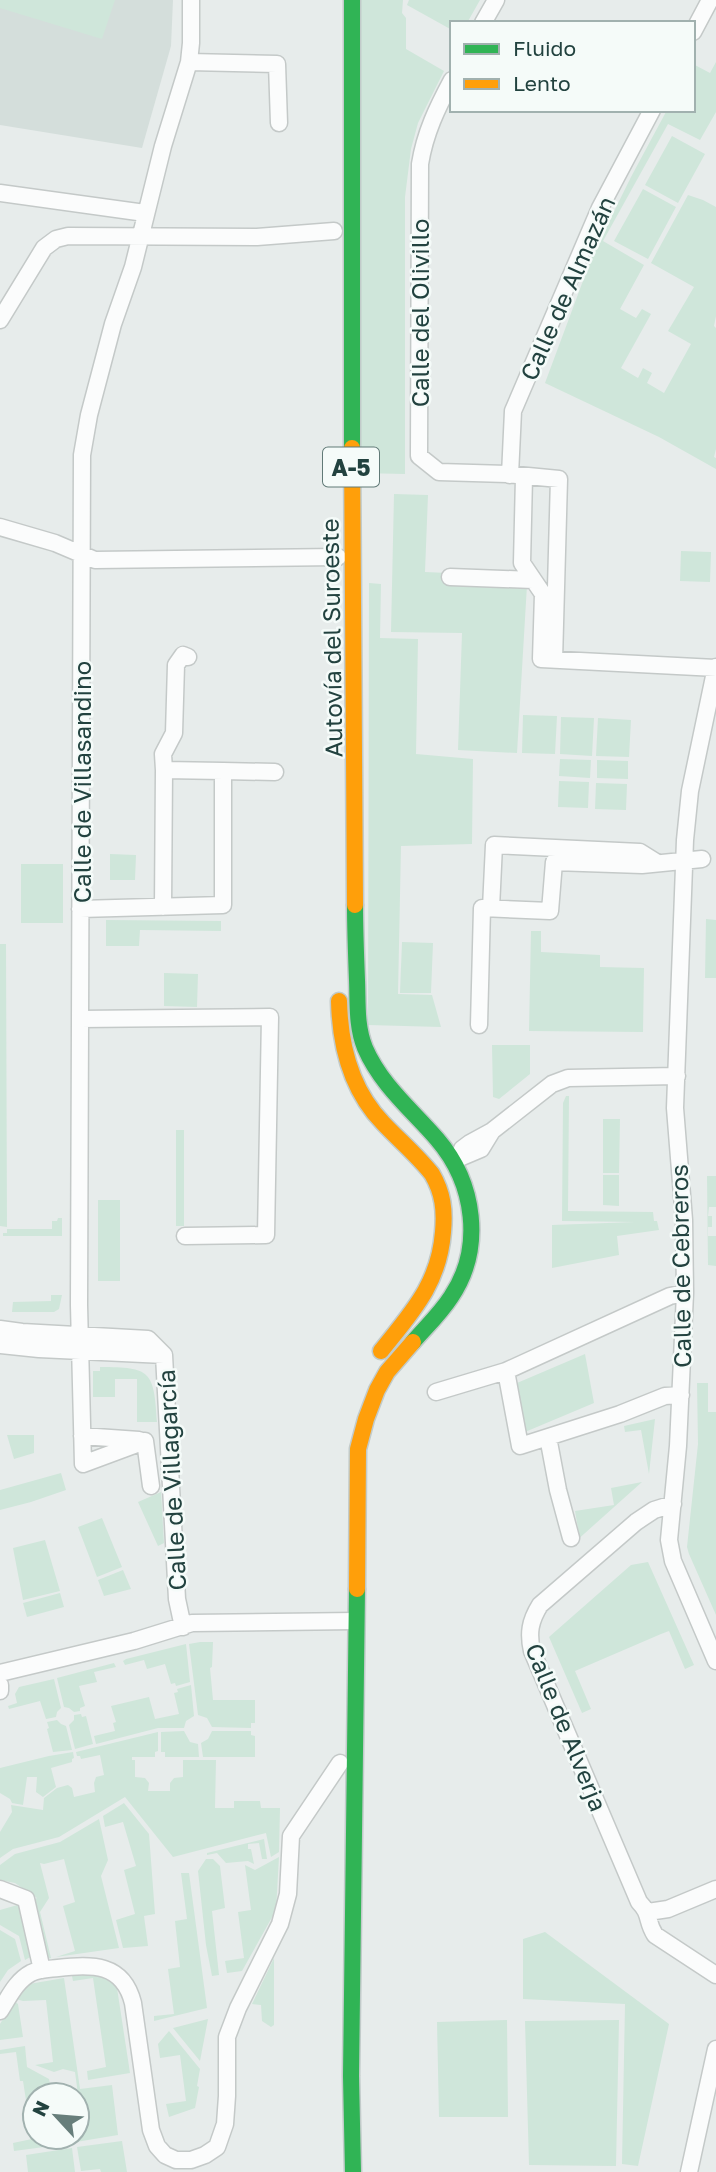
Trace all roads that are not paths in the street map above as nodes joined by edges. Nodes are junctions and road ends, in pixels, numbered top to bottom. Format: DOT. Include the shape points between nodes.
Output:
graph roads {
  1 [pos="191,0"];
  2 [pos="352,0"];
  3 [pos="496,0"];
  4 [pos="710,0"];
  5 [pos="484,21"];
  6 [pos="695,28"];
  7 [pos="189,62"];
  8 [pos="450,84"];
  9 [pos="651,112"];
  10 [pos="279,122"];
  11 [pos="0,193"];
  12 [pos="145,213"];
  13 [pos="334,231"];
  14 [pos="140,238"];
  15 [pos="0,320"];
  16 [pos="336,349"];
  17 [pos="517,476"];
  18 [pos="0,527"];
  19 [pos="82,554"];
  20 [pos="338,557"];
  21 [pos="450,577"];
  22 [pos="533,580"];
  23 [pos="188,657"];
  24 [pos="554,660"];
  25 [pos="716,668"];
  26 [pos="164,770"];
  27 [pos="223,771"];
  28 [pos="275,772"];
  29 [pos="702,859"];
  30 [pos="684,860"];
  31 [pos="656,863"];
  32 [pos="339,883"];
  33 [pos="163,907"];
  34 [pos="491,908"];
  35 [pos="80,909"];
  36 [pos="339,987"];
  37 [pos="80,1018"];
  38 [pos="479,1025"];
  39 [pos="677,1076"];
  40 [pos="456,1159"];
  41 [pos="432,1174"];
  42 [pos="185,1236"];
  43 [pos="685,1293"];
  44 [pos="0,1329"];
  45 [pos="22,1332"];
  46 [pos="80,1334"];
  47 [pos="0,1337"];
  48 [pos="0,1345"];
  49 [pos="81,1352"];
  50 [pos="164,1356"];
  51 [pos="370,1367"];
  52 [pos="506,1371"];
  53 [pos="436,1392"];
  54 [pos="681,1395"];
  55 [pos="82,1436"];
  56 [pos="344,1436"];
  57 [pos="548,1437"];
  58 [pos="145,1441"];
  59 [pos="342,1456"];
  60 [pos="151,1486"];
  61 [pos="673,1504"];
  62 [pos="571,1538"];
  63 [pos="341,1595"];
  64 [pos="349,1621"];
  65 [pos="183,1627"];
  66 [pos="716,1661"];
  67 [pos="0,1673"];
  68 [pos="0,1685"];
  69 [pos="0,1691"];
  70 [pos="340,1763"];
  71 [pos="0,1888"];
  72 [pos="716,1889"];
  73 [pos="648,1912"];
  74 [pos="42,1970"];
  75 [pos="716,1975"];
  76 [pos="0,2011"];
  77 [pos="716,2049"];
  78 [pos="713,2075"];
  79 [pos="339,2172"];
  80 [pos="353,2172"];
  81 [pos="689,2172"];
  1 -- 7 [label="street, Calle de Villasandino"];
  2 -- 40 [label="highway, Autovía del Suroeste / A-5" via="351,439 358,1024 380,1077"];
  3 -- 5 [label="street"];
  4 -- 6 [label="street"];
  7 -- 10 [label="street" via="277,64"];
  7 -- 12 [label="street, Calle de Villasandino"];
  8 -- 17 [label="street, Calle del Olivillo" via="429,125 419,164 419,456 439,472"];
  9 -- 17 [label="street, Calle de Almazán" via="600,208 513,411"];
  11 -- 12 [label="street"];
  12 -- 14 [label="street, Calle de Villasandino"];
  13 -- 14 [label="street"];
  14 -- 15 [label="street" via="56,239 44,248"];
  14 -- 19 [label="street, Calle de Villasandino" via="89,415 82,455"];
  16 -- 20 [label="highway, Autovía del Suroeste / A-5"];
  17 -- 22 [label="street" via="522,562"];
  17 -- 24 [label="street" via="559,479"];
  18 -- 19 [label="street"];
  19 -- 20 [label="street" via="95,560"];
  19 -- 35 [label="street, Calle de Villasandino"];
  20 -- 32 [label="highway, Autovía del Suroeste / A-5"];
  21 -- 22 [label="street"];
  22 -- 24 [label="street" via="543,594 541,659"];
  23 -- 26 [label="street" via="183,655 176,665 174,733 163,754"];
  24 -- 25 [label="street, Calle de Cebreros"];
  25 -- 30 [label="street, Calle de Cebreros" via="690,791"];
  26 -- 27 [label="street"];
  26 -- 33 [label="street"];
  27 -- 28 [label="street"];
  27 -- 33 [label="street" via="223,905"];
  29 -- 30 [label="street"];
  30 -- 31 [label="street"];
  30 -- 39 [label="street, Calle de Cebreros"];
  31 -- 34 [label="street" via="554,862 550,911"];
  31 -- 34 [label="street" via="640,852 495,845"];
  33 -- 35 [label="street"];
  34 -- 38 [label="street" via="482,908"];
  35 -- 37 [label="street, Calle de Villasandino"];
  36 -- 41 [label="highway" via="342,1045 358,1087 373,1111"];
  37 -- 42 [label="street" via="270,1017 266,1235"];
  37 -- 46 [label="street, Calle de Villasandino"];
  39 -- 40 [label="street" via="568,1078 552,1084 462,1149"];
  39 -- 43 [label="street, Calle de Cebreros"];
  40 -- 41 [label="street"];
  40 -- 64 [label="highway, Autovía del Suroeste" via="470,1204 471,1244 455,1292 390,1368 367,1414 358,1449"];
  41 -- 51 [label="highway" via="443,1197 437,1270"];
  43 -- 52 [label="street"];
  43 -- 54 [label="street, Calle de Cebreros"];
  44 -- 45 [label="street"];
  45 -- 46 [label="street"];
  45 -- 47 [label="street"];
  46 -- 49 [label="street, Calle de Villasandino"];
  46 -- 50 [label="street, Calle de Villagarcía" via="148,1339"];
  48 -- 49 [label="street"];
  49 -- 50 [label="street"];
  49 -- 55 [label="street, Calle de Villasandino"];
  50 -- 65 [label="street, Calle de Villagarcía" via="177,1599"];
  52 -- 53 [label="street"];
  52 -- 57 [label="street" via="520,1446"];
  54 -- 57 [label="street" via="665,1396"];
  54 -- 61 [label="street, Calle de Cebreros"];
  55 -- 58 [label="street"];
  55 -- 58 [label="street, Calle de Villasandino" via="83,1464"];
  56 -- 59 [label="highway"];
  57 -- 62 [label="street"];
  58 -- 60 [label="street"];
  61 -- 66 [label="street, Calle de Cebreros" via="669,1540 673,1561"];
  61 -- 73 [label="street, Calle de Alverja" via="636,1522 540,1605 528,1634 639,1902"];
  63 -- 64 [label="highway"];
  64 -- 65 [label="street, Calle de Villagarcía" via="192,1623"];
  64 -- 70 [label="highway"];
  64 -- 80 [label="highway" via="355,1855"];
  65 -- 67 [label="street, Calle de Villagarcía"];
  68 -- 69 [label="street"];
  70 -- 74 [label="street" via="291,1836 288,1894 280,1924 227,2037 225,2124 217,2147 191,2160 176,2160 156,2146 133,2003 117,1974 87,1964"];
  70 -- 79 [label="highway"];
  71 -- 74 [label="street" via="26,1899"];
  72 -- 73 [label="street" via="668,1909"];
  73 -- 75 [label="street, Calle de Alverja" via="655,1935"];
  74 -- 76 [label="street" via="19,1982"];
  77 -- 78 [label="street"];
  78 -- 81 [label="street"];
}
